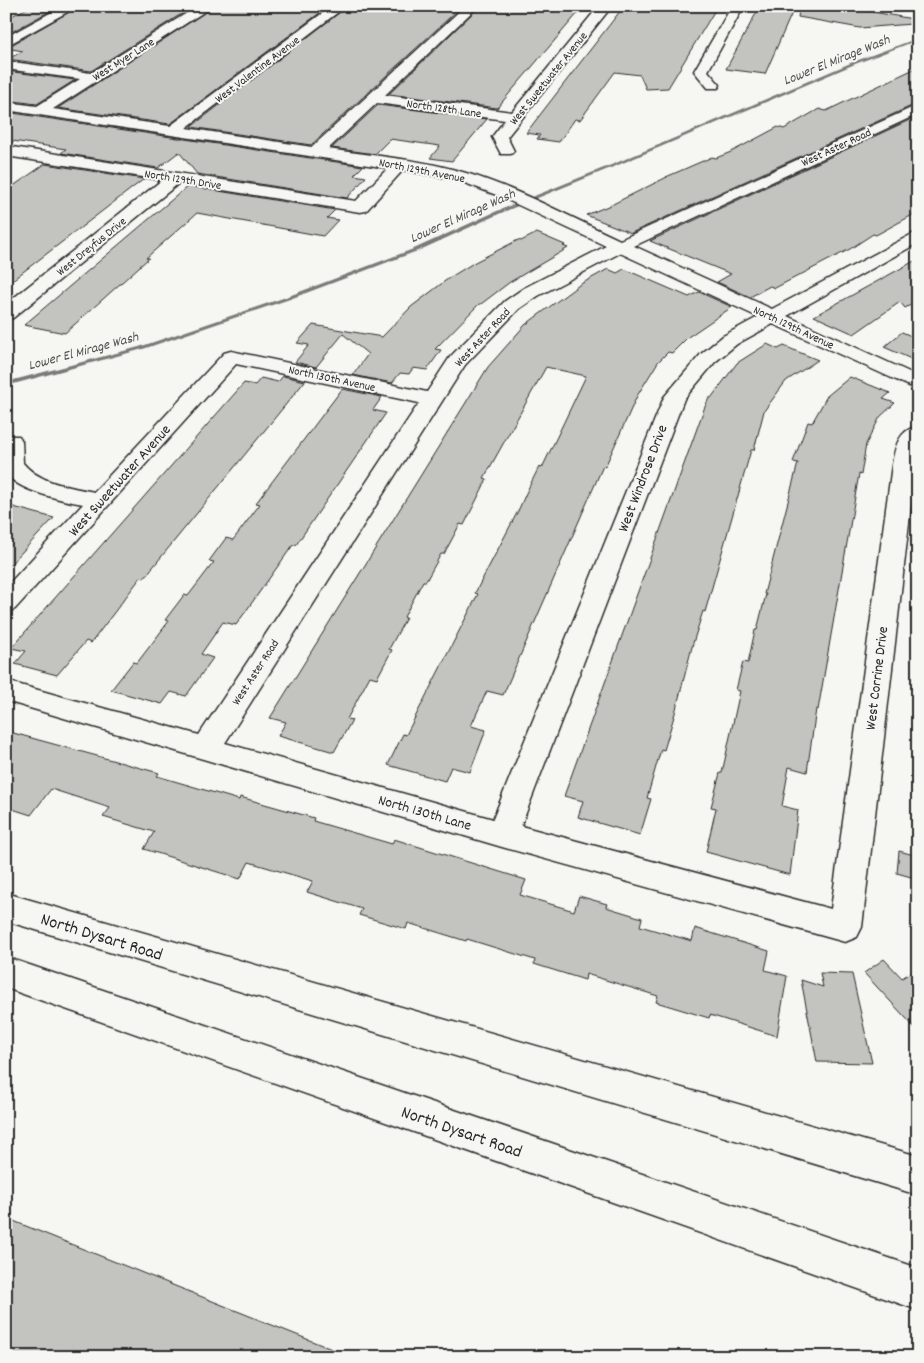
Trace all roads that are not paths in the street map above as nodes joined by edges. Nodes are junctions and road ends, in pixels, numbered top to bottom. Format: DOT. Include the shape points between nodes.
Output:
graph roads {
  1 [pos="72,6"];
  2 [pos="207,6"];
  3 [pos="340,6"];
  4 [pos="472,6"];
  5 [pos="606,6"];
  6 [pos="738,6"];
  7 [pos="6,42"];
  8 [pos="6,65"];
  9 [pos="94,78"];
  10 [pos="713,85"];
  11 [pos="373,98"];
  12 [pos="6,106"];
  13 [pos="918,109"];
  14 [pos="40,111"];
  15 [pos="515,117"];
  16 [pos="173,131"];
  17 [pos="6,151"];
  18 [pos="506,151"];
  19 [pos="316,152"];
  20 [pos="33,155"];
  21 [pos="399,165"];
  22 [pos="13,168"];
  23 [pos="175,178"];
  24 [pos="918,236"];
  25 [pos="620,246"];
  26 [pos="6,314"];
  27 [pos="773,317"];
  28 [pos="231,357"];
  29 [pos="918,384"];
  30 [pos="432,399"];
  31 [pos="918,432"];
  32 [pos="10,441"];
  33 [pos="100,501"];
  34 [pos="6,603"];
  35 [pos="6,691"];
  36 [pos="206,748"];
  37 [pos="502,834"];
  38 [pos="6,908"];
  39 [pos="845,927"];
  40 [pos="6,972"];
  41 [pos="918,1176"];
  42 [pos="918,1289"];
  1 -- 7 [label="street"];
  2 -- 9 [label="street, West Myer Lane"];
  3 -- 16 [label="street, West Valentine Avenue"];
  4 -- 11 [label="street"];
  5 -- 15 [label="street, West Sweetwater Avenue"];
  6 -- 10 [label="street" via="701,72"];
  8 -- 9 [label="street"];
  9 -- 14 [label="street, West Myer Lane"];
  11 -- 15 [label="street, North 128th Lane"];
  11 -- 19 [label="street"];
  12 -- 14 [label="street, North 129th Avenue"];
  13 -- 25 [label="street, West Aster Road"];
  14 -- 16 [label="street, North 129th Avenue"];
  15 -- 18 [label="street, West Sweetwater Avenue" via="499,137"];
  16 -- 19 [label="street, North 129th Avenue"];
  17 -- 20 [label="street, North 129th Drive"];
  19 -- 21 [label="street, North 129th Avenue"];
  20 -- 22 [label="street"];
  20 -- 23 [label="street, North 129th Drive"];
  21 -- 23 [label="street, North 129th Drive" via="360,207"];
  21 -- 25 [label="street, North 129th Avenue" via="461,176"];
  23 -- 26 [label="street, West Dreyfus Drive"];
  24 -- 27 [label="street, West Windrose Drive"];
  25 -- 27 [label="street, North 129th Avenue"];
  25 -- 30 [label="street, West Aster Road" via="512,305 457,361"];
  27 -- 29 [label="street, North 129th Avenue"];
  27 -- 37 [label="street, West Windrose Drive" via="730,340 708,358 674,397"];
  28 -- 30 [label="street, North 130th Avenue"];
  28 -- 33 [label="street, West Sweetwater Avenue"];
  30 -- 36 [label="street, West Aster Road"];
  31 -- 39 [label="street, West Corrine Drive" via="908,443 903,465"];
  32 -- 33 [label="street" via="11,464 22,476 46,487"];
  33 -- 34 [label="street, West Sweetwater Avenue"];
  35 -- 36 [label="street, North 130th Lane"];
  36 -- 37 [label="street, North 130th Lane"];
  37 -- 39 [label="street, North 130th Lane"];
  38 -- 41 [label="street, North Dysart Road"];
  40 -- 42 [label="street, North Dysart Road"];
}
